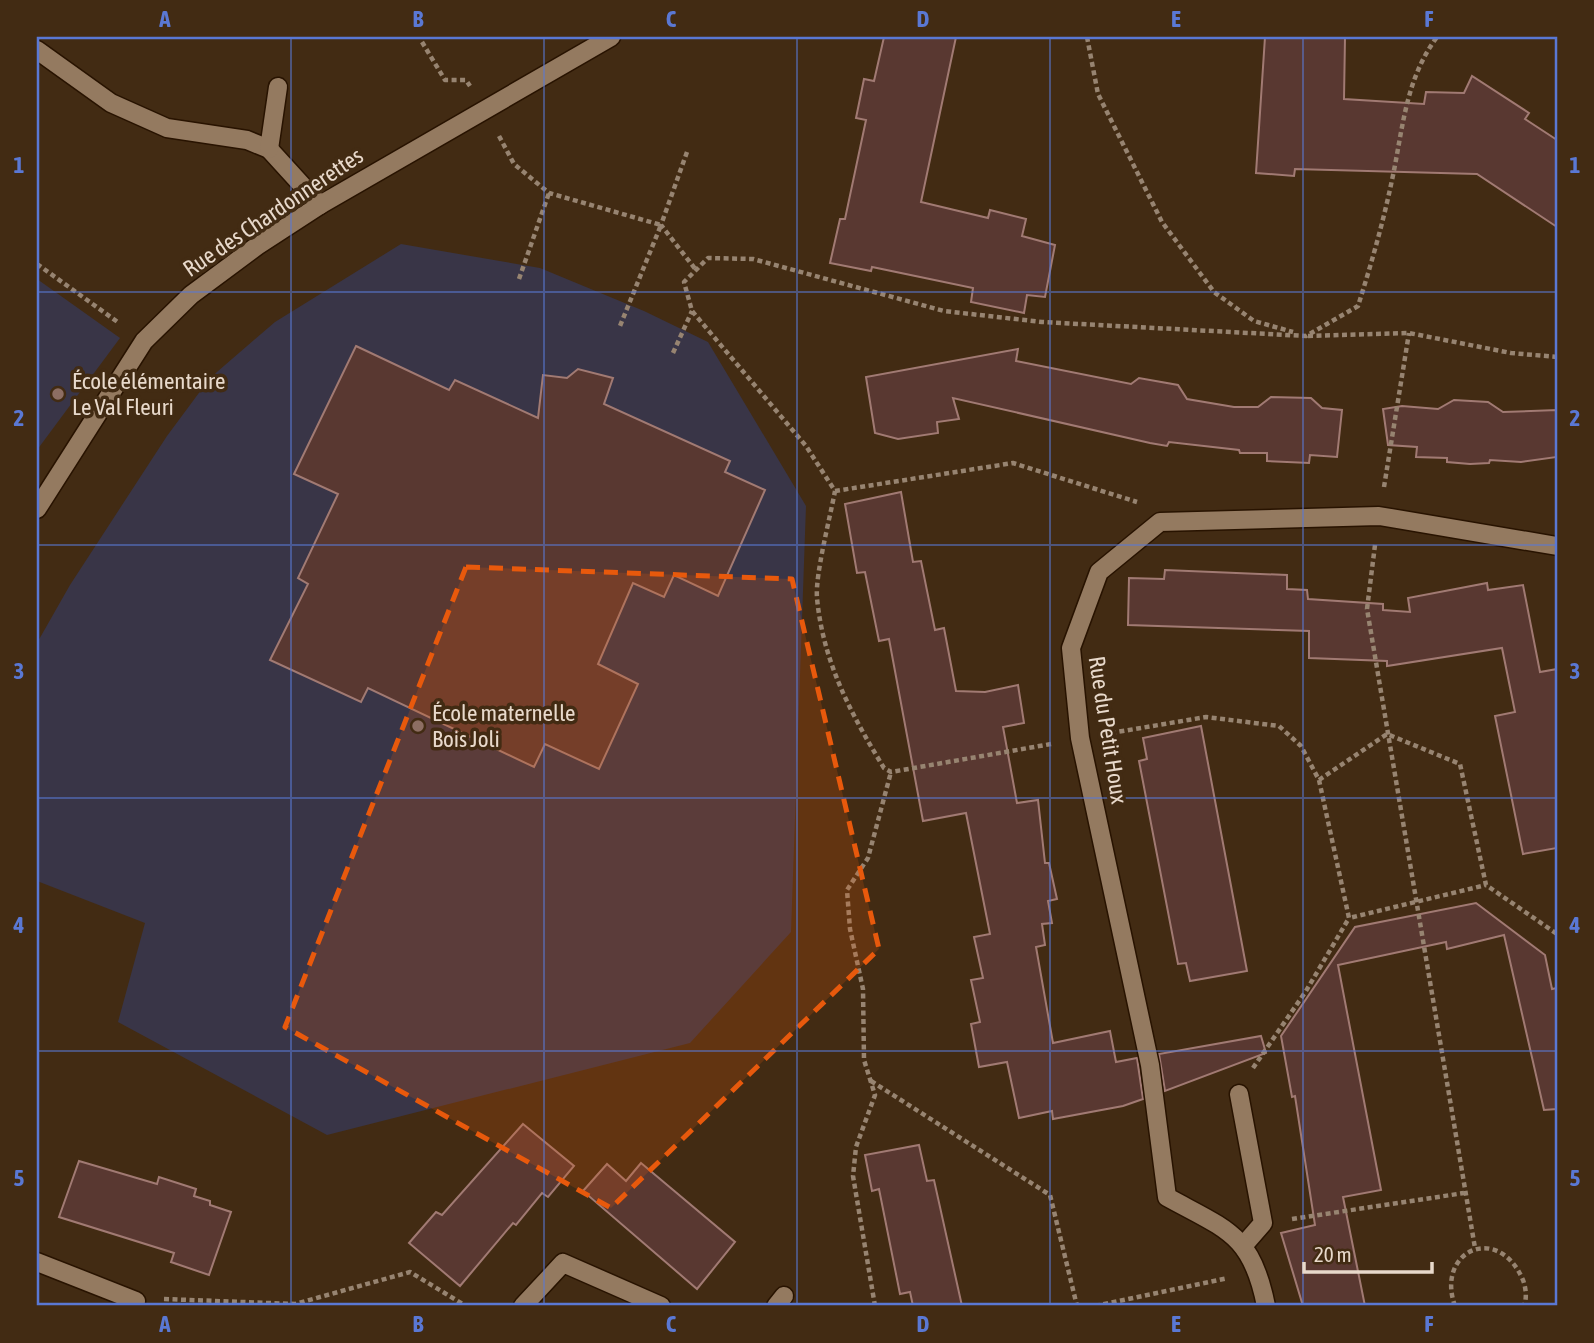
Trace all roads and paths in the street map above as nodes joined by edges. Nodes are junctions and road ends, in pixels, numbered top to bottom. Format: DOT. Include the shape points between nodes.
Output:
graph roads {
  1 [pos="611,37"];
  2 [pos="1087,37"];
  3 [pos="1437,37"];
  4 [pos="422,42"];
  5 [pos="37,50"];
  6 [pos="278,88"];
  7 [pos="486,112"];
  8 [pos="269,149"];
  9 [pos="687,152"];
  10 [pos="549,193"];
  11 [pos="320,205"];
  12 [pos="661,225"];
  13 [pos="37,264"];
  14 [pos="696,270"];
  15 [pos="519,279"];
  16 [pos="692,311"];
  17 [pos="620,326"];
  18 [pos="1409,333"];
  19 [pos="1306,336"];
  20 [pos="144,341"];
  21 [pos="673,353"];
  22 [pos="1557,357"];
  23 [pos="835,491"];
  24 [pos="37,509"];
  25 [pos="1379,516"];
  26 [pos="1160,522"];
  27 [pos="1557,546"];
  28 [pos="1387,734"];
  29 [pos="1080,738"];
  30 [pos="891,772"];
  31 [pos="1318,780"];
  32 [pos="1486,886"];
  33 [pos="1417,902"];
  34 [pos="1349,918"];
  35 [pos="1557,934"];
  36 [pos="870,1080"];
  37 [pos="1239,1094"];
  38 [pos="1464,1193"];
  39 [pos="1263,1223"];
  40 [pos="1243,1246"];
  41 [pos="1475,1248"];
  42 [pos="37,1262"];
  43 [pos="1259,1273"];
  44 [pos="135,1304"];
  45 [pos="1527,1305"];
  46 [pos="466,1306"];
  47 [pos="523,1306"];
  48 [pos="661,1306"];
  49 [pos="876,1306"];
  50 [pos="1077,1306"];
  51 [pos="1095,1306"];
  52 [pos="1266,1306"];
  53 [pos="1455,1306"];
  1 -- 7 [label="street, Rue des Chardonnerettes"];
  2 -- 19 [label="path" via="1098,94 1162,222 1213,292 1254,321"];
  3 -- 19 [label="path" via="1420,59 1406,103 1377,249 1358,306"];
  4 -- 7 [label="path" via="444,80 466,80"];
  5 -- 8 [label="street" via="111,103 167,128 247,140"];
  6 -- 8 [label="street"];
  7 -- 10 [label="path" via="514,164"];
  7 -- 11 [label="street, Rue des Chardonnerettes"];
  8 -- 11 [label="street"];
  9 -- 12 [label="path"];
  10 -- 12 [label="path"];
  10 -- 15 [label="path"];
  11 -- 20 [label="street, Rue des Chardonnerettes" via="191,295"];
  12 -- 14 [label="path"];
  12 -- 17 [label="path"];
  13 -- 20 [label="path"];
  14 -- 16 [label="path" via="684,282"];
  14 -- 19 [label="path" via="708,258 753,260 944,311"];
  16 -- 21 [label="path"];
  16 -- 23 [label="path" via="806,446"];
  18 -- 19 [label="path"];
  18 -- 22 [label="path"];
  18 -- 25 [label="path"];
  20 -- 24 [label="street, Rue des Chardonnerettes"];
  23 -- 26 [label="path" via="1013,463 1136,501"];
  23 -- 30 [label="path" via="817,596 831,671 854,719"];
  25 -- 26 [label="street"];
  25 -- 27 [label="street"];
  25 -- 28 [label="path" via="1367,609"];
  26 -- 29 [label="street, Rue du Petit Houx" via="1099,572 1070,648"];
  28 -- 31 [label="path"];
  28 -- 32 [label="path" via="1460,764"];
  28 -- 33 [label="path"];
  29 -- 30 [label="path"];
  29 -- 31 [label="path" via="1206,717 1279,726 1301,746"];
  29 -- 40 [label="street, Rue du Petit Houx" via="1150,1065 1167,1197 1233,1234"];
  30 -- 36 [label="path" via="868,858 847,890 863,989 864,1060"];
  31 -- 34 [label="path"];
  32 -- 33 [label="path"];
  32 -- 35 [label="path"];
  33 -- 34 [label="path"];
  33 -- 38 [label="path"];
  34 -- 37 [label="path"];
  36 -- 49 [label="path" via="875,1095 856,1147 853,1176"];
  36 -- 50 [label="path" via="1050,1195"];
  37 -- 39 [label="street"];
  38 -- 39 [label="path"];
  38 -- 41 [label="path"];
  39 -- 40 [label="street"];
  40 -- 43 [label="street, Rue du Petit Houx"];
  41 -- 45 [label="path" via="1495,1248 1507,1255 1525,1286"];
  41 -- 53 [label="path" via="1461,1256 1453,1273 1450,1288"];
  42 -- 44 [label="street"];
  43 -- 51 [label="path"];
  43 -- 52 [label="street, Rue du Petit Houx"];
  44 -- 46 [label="path" via="187,1297 295,1304 410,1272"];
  47 -- 48 [label="street" via="563,1263"];
}
